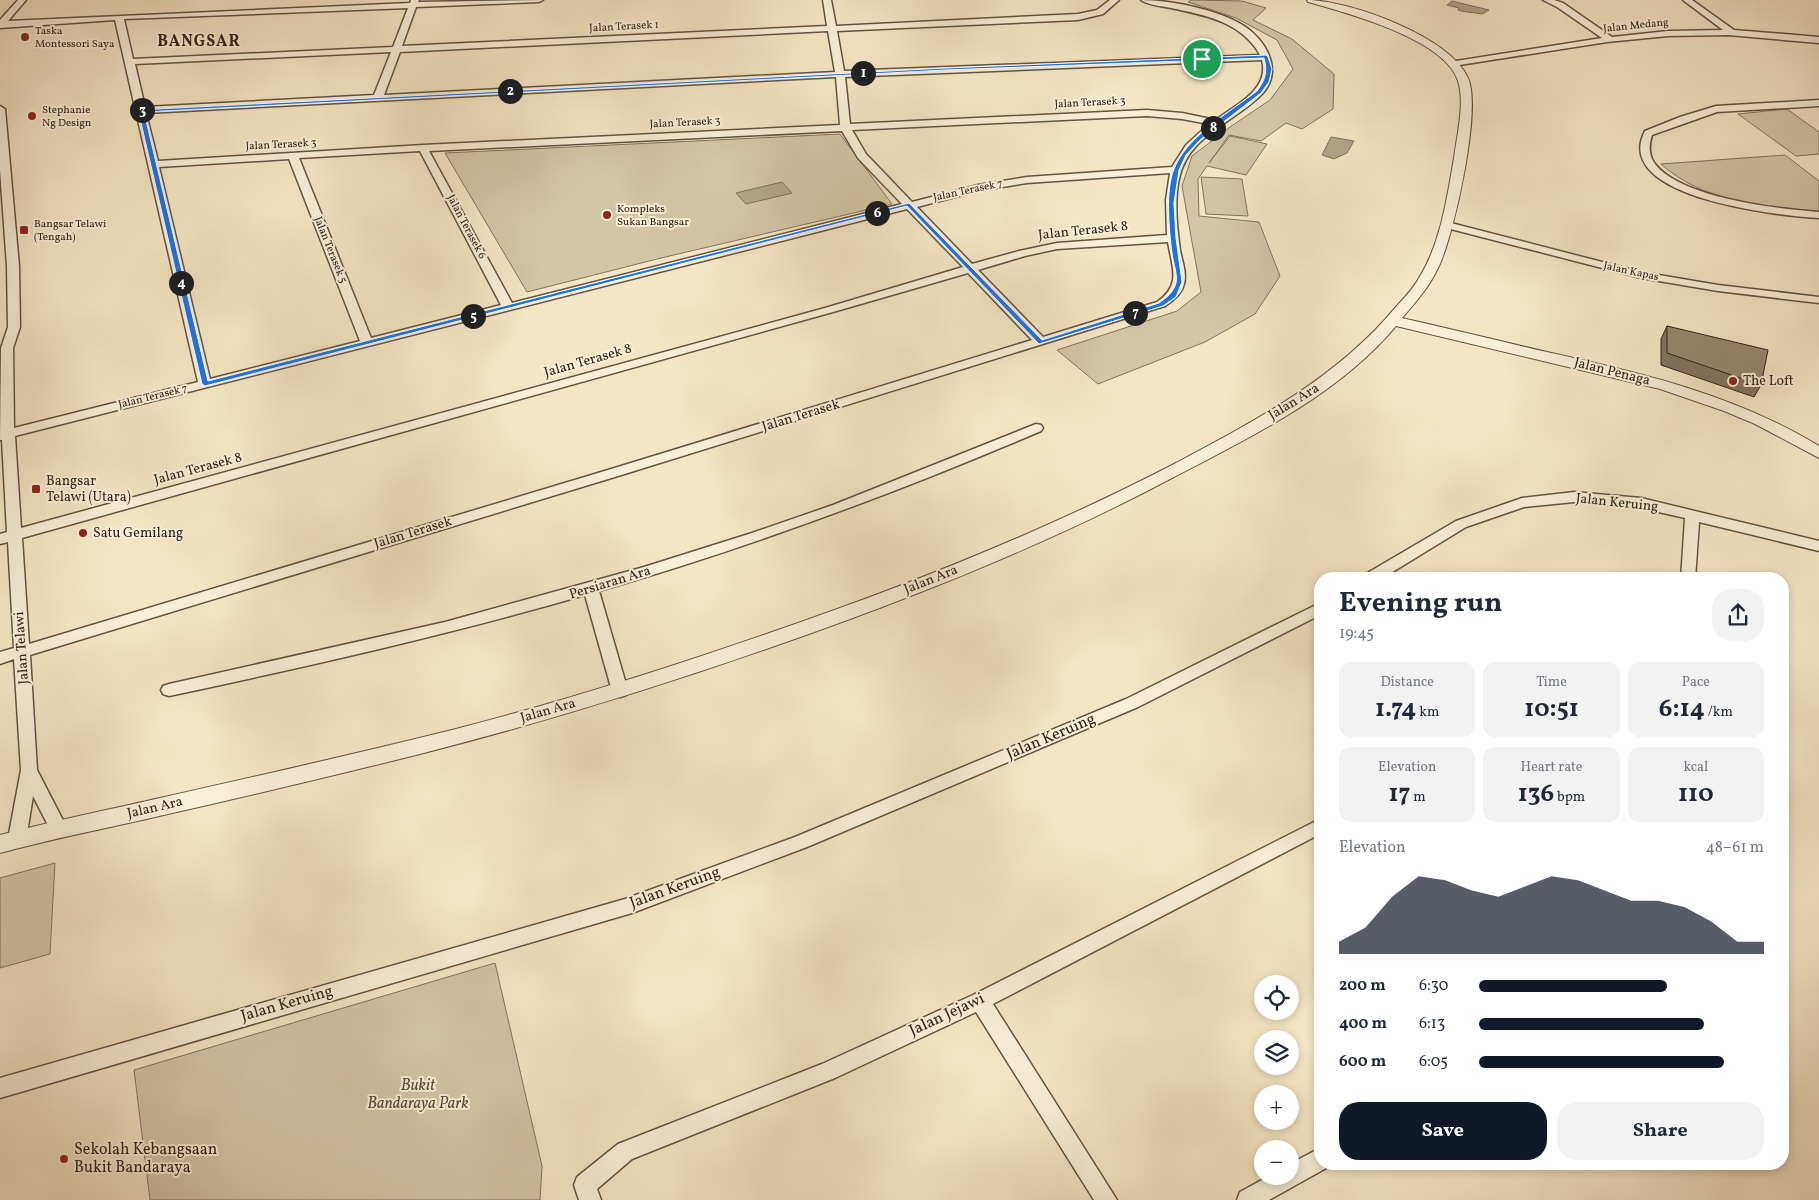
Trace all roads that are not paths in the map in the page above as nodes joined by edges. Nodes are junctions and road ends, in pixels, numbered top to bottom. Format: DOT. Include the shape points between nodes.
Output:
graph roads {
  1 [pos="11,0"];
  2 [pos="22,0"];
  3 [pos="539,0"];
  4 [pos="827,0"];
  5 [pos="1115,0"];
  6 [pos="1146,0"];
  7 [pos="1312,0"];
  8 [pos="1548,0"];
  9 [pos="1687,0"];
  10 [pos="414,2"];
  11 [pos="0,12"];
  12 [pos="119,17"];
  13 [pos="1,24"];
  14 [pos="832,28"];
  15 [pos="1731,32"];
  16 [pos="1611,40"];
  17 [pos="1819,40"];
  18 [pos="397,49"];
  19 [pos="1266,57"];
  20 [pos="129,62"];
  21 [pos="1456,64"];
  22 [pos="840,74"];
  23 [pos="378,98"];
  24 [pos="1819,103"];
  25 [pos="0,109"];
  26 [pos="141,110"];
  27 [pos="1218,123"];
  28 [pos="0,124"];
  29 [pos="845,127"];
  30 [pos="423,148"];
  31 [pos="294,157"];
  32 [pos="153,164"];
  33 [pos="1176,170"];
  34 [pos="909,204"];
  35 [pos="1819,216"];
  36 [pos="1447,225"];
  37 [pos="1173,238"];
  38 [pos="6,267"];
  39 [pos="971,269"];
  40 [pos="1819,300"];
  41 [pos="508,307"];
  42 [pos="1394,321"];
  43 [pos="1041,342"];
  44 [pos="367,343"];
  45 [pos="3,349"];
  46 [pos="205,384"];
  47 [pos="1036,428"];
  48 [pos="4,435"];
  49 [pos="1819,453"];
  50 [pos="1692,515"];
  51 [pos="14,535"];
  52 [pos="0,539"];
  53 [pos="1819,546"];
  54 [pos="1381,572"];
  55 [pos="1688,572"];
  56 [pos="592,589"];
  57 [pos="1314,611"];
  58 [pos="23,651"];
  59 [pos="0,658"];
  60 [pos="169,690"];
  61 [pos="620,691"];
  62 [pos="30,770"];
  63 [pos="1314,829"];
  64 [pos="59,830"];
  65 [pos="9,841"];
  66 [pos="980,1001"];
  67 [pos="0,1088"];
  68 [pos="1314,1162"];
  69 [pos="1299,1171"];
  70 [pos="1274,1185"];
  71 [pos="590,1200"];
  72 [pos="1106,1200"];
  73 [pos="1248,1200"];
  1 -- 11 [label="street"];
  2 -- 13 [label="street"];
  3 -- 10 [label="street"];
  4 -- 14 [label="street"];
  5 -- 14 [label="street, Jalan Terasek 1" via="1100,12 1078,17"];
  6 -- 19 [label="street" via="1191,9 1230,22 1256,39"];
  7 -- 21 [label="street" via="1393,26"];
  8 -- 16 [label="street"];
  9 -- 15 [label="street"];
  10 -- 12 [label="street"];
  10 -- 18 [label="street"];
  12 -- 13 [label="street"];
  12 -- 20 [label="street"];
  14 -- 18 [label="street, Jalan Terasek 1"];
  14 -- 22 [label="street"];
  15 -- 16 [label="street, Jalan Medang"];
  15 -- 17 [label="street, Jalan Medang"];
  16 -- 21 [label="street, Jalan Medang"];
  18 -- 20 [label="street, Jalan Terasek 1"];
  18 -- 23 [label="street"];
  19 -- 22 [label="street"];
  19 -- 27 [label="street, Jalan Terasek" via="1269,69 1263,87 1251,100"];
  20 -- 26 [label="street"];
  21 -- 36 [label="street, Jalan Ara" via="1465,87 1463,136"];
  22 -- 23 [label="street"];
  22 -- 29 [label="street"];
  23 -- 26 [label="street"];
  24 -- 35 [label="street" via="1716,109 1648,133 1644,147 1654,169 1694,192 1733,205"];
  25 -- 28 [label="street, Jalan Telawi"];
  26 -- 32 [label="street"];
  27 -- 29 [label="street, Jalan Terasek 3" via="1147,113"];
  27 -- 33 [label="street, Jalan Terasek" via="1184,154"];
  28 -- 38 [label="street, Jalan Telawi"];
  29 -- 30 [label="street, Jalan Terasek 3"];
  29 -- 34 [label="street" via="862,156"];
  30 -- 31 [label="street, Jalan Terasek 3"];
  30 -- 41 [label="street, Jalan Terasek 6"];
  31 -- 32 [label="street, Jalan Terasek 3"];
  31 -- 44 [label="street, Jalan Terasek 5"];
  32 -- 46 [label="street"];
  33 -- 34 [label="street, Jalan Terasek 7" via="1005,182"];
  33 -- 37 [label="street, Jalan Terasek" via="1172,203"];
  34 -- 39 [label="street"];
  34 -- 41 [label="street, Jalan Terasek 7"];
  36 -- 40 [label="street, Jalan Kapas" via="1641,275"];
  36 -- 42 [label="street, Jalan Ara" via="1427,277"];
  37 -- 39 [label="street, Jalan Terasek 8" via="1057,246"];
  37 -- 43 [label="street, Jalan Terasek" via="1179,282 1173,296 1161,304"];
  38 -- 45 [label="street, Jalan Telawi" via="14,327"];
  39 -- 43 [label="street"];
  39 -- 51 [label="street, Jalan Terasek 8"];
  41 -- 44 [label="street, Jalan Terasek 7"];
  42 -- 49 [label="street, Jalan Penaga" via="1646,379 1765,422"];
  42 -- 61 [label="street, Jalan Ara" via="1362,354 1309,395 1159,479 1012,548 875,603"];
  43 -- 58 [label="street, Jalan Terasek"];
  44 -- 46 [label="street, Jalan Terasek 7"];
  45 -- 48 [label="street, Jalan Telawi"];
  46 -- 48 [label="street, Jalan Terasek 7"];
  47 -- 56 [label="street, Persiaran Ara" via="834,510"];
  48 -- 51 [label="street, Jalan Telawi"];
  50 -- 53 [label="street, Jalan Keruing"];
  50 -- 54 [label="street, Jalan Keruing" via="1641,503 1574,497 1522,504 1461,524"];
  50 -- 55 [label="street"];
  51 -- 52 [label="street, Jalan Terasek 8"];
  51 -- 58 [label="street, Jalan Telawi"];
  56 -- 60 [label="street, Persiaran Ara" via="317,659"];
  56 -- 61 [label="street"];
  57 -- 67 [label="street, Jalan Keruing" via="1132,703 801,842 634,903"];
  58 -- 59 [label="street, Jalan Terasek"];
  58 -- 62 [label="street, Jalan Telawi"];
  61 -- 64 [label="street, Jalan Ara" via="456,736"];
  62 -- 64 [label="street, Jalan Telawi"];
  62 -- 65 [label="street, Jalan Telawi"];
  63 -- 66 [label="street, Jalan Jejawi"];
  64 -- 65 [label="street, Jalan Ara"];
  66 -- 71 [label="street, Jalan Jejawi" via="828,1071 625,1151 585,1185"];
  66 -- 72 [label="street"];
  68 -- 69 [label="street"];
  70 -- 73 [label="street"];
}
